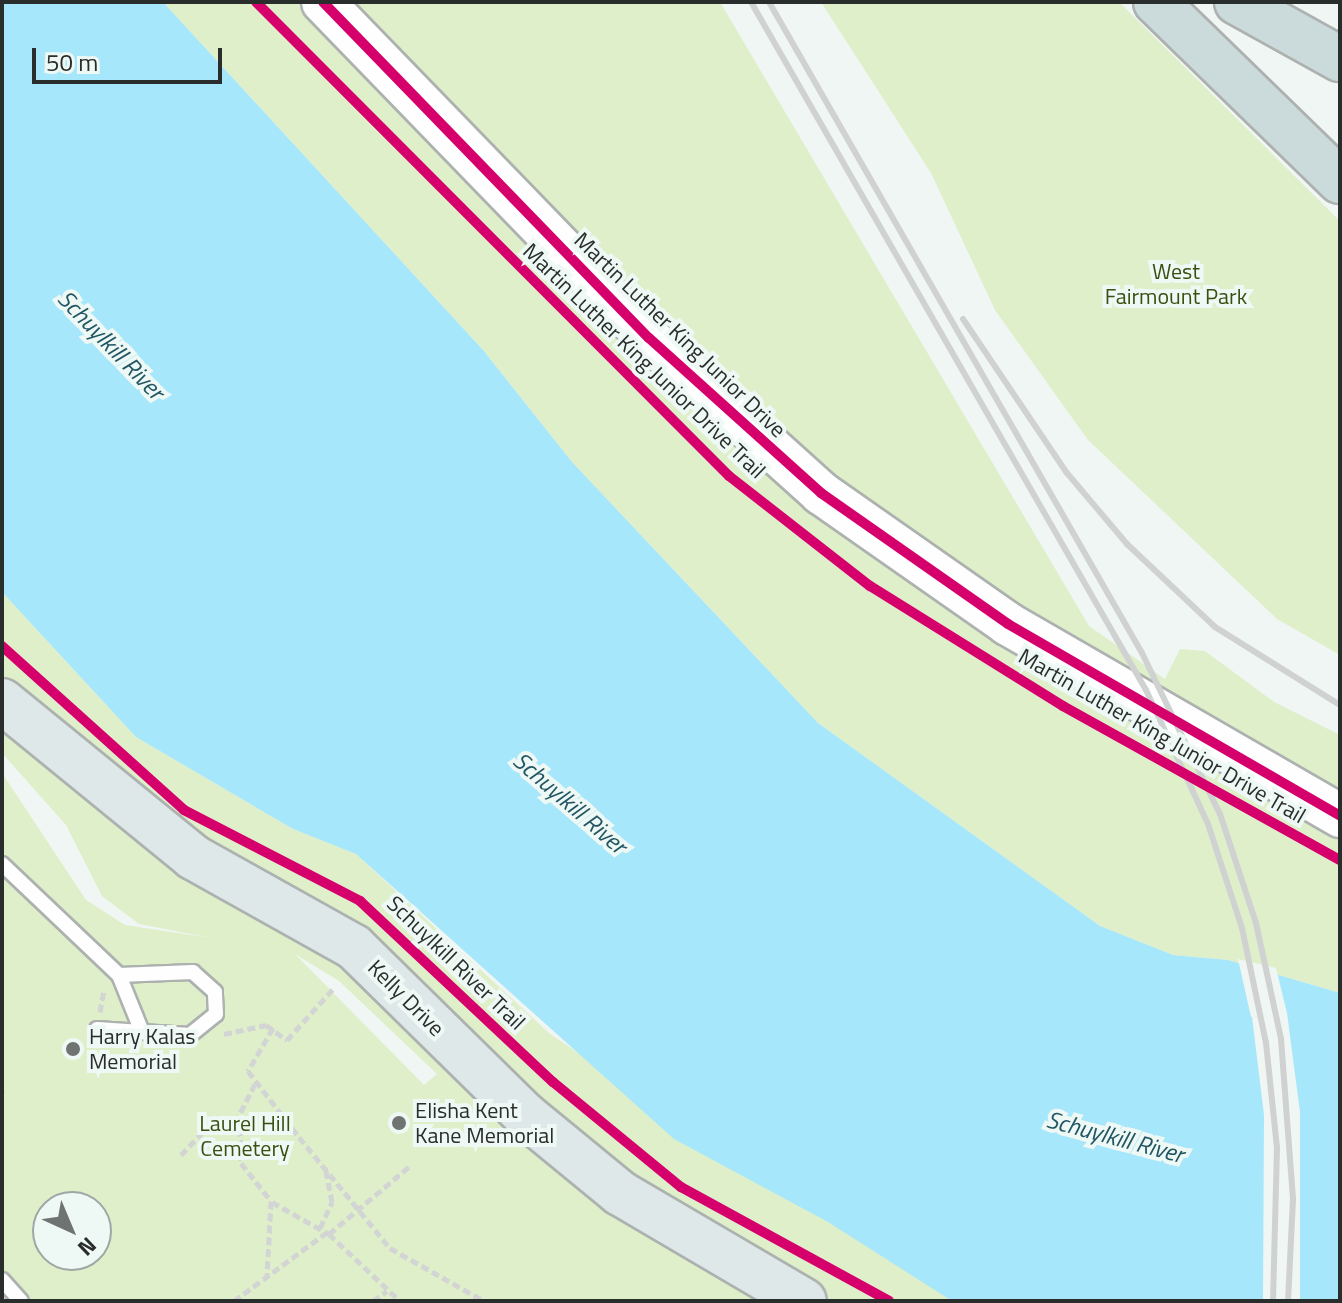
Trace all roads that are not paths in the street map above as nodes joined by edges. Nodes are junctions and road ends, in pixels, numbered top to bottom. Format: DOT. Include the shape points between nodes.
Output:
graph roads {
  1 [pos="323,2"];
  2 [pos="1156,2"];
  3 [pos="1237,2"];
  4 [pos="1340,59"];
  5 [pos="1340,181"];
  6 [pos="2,701"];
  7 [pos="1340,816"];
  8 [pos="2,864"];
  9 [pos="113,970"];
  10 [pos="97,1029"];
  11 [pos="142,1032"];
  12 [pos="2,1280"];
  13 [pos="21,1301"];
  14 [pos="804,1301"];
  1 -- 7 [label="main road, Martin Luther King Junior Drive" via="649,338 810,484 1008,624"];
  2 -- 5 [label="highway"];
  3 -- 4 [label="highway"];
  6 -- 14 [label="main road, Kelly Drive" via="193,857 354,947 525,1115 620,1193"];
  8 -- 9 [label="lane"];
  9 -- 11 [label="lane"];
  9 -- 11 [label="lane" via="175,969 200,975 218,1006 197,1033"];
  10 -- 11 [label="lane"];
  12 -- 13 [label="lane"];
}
